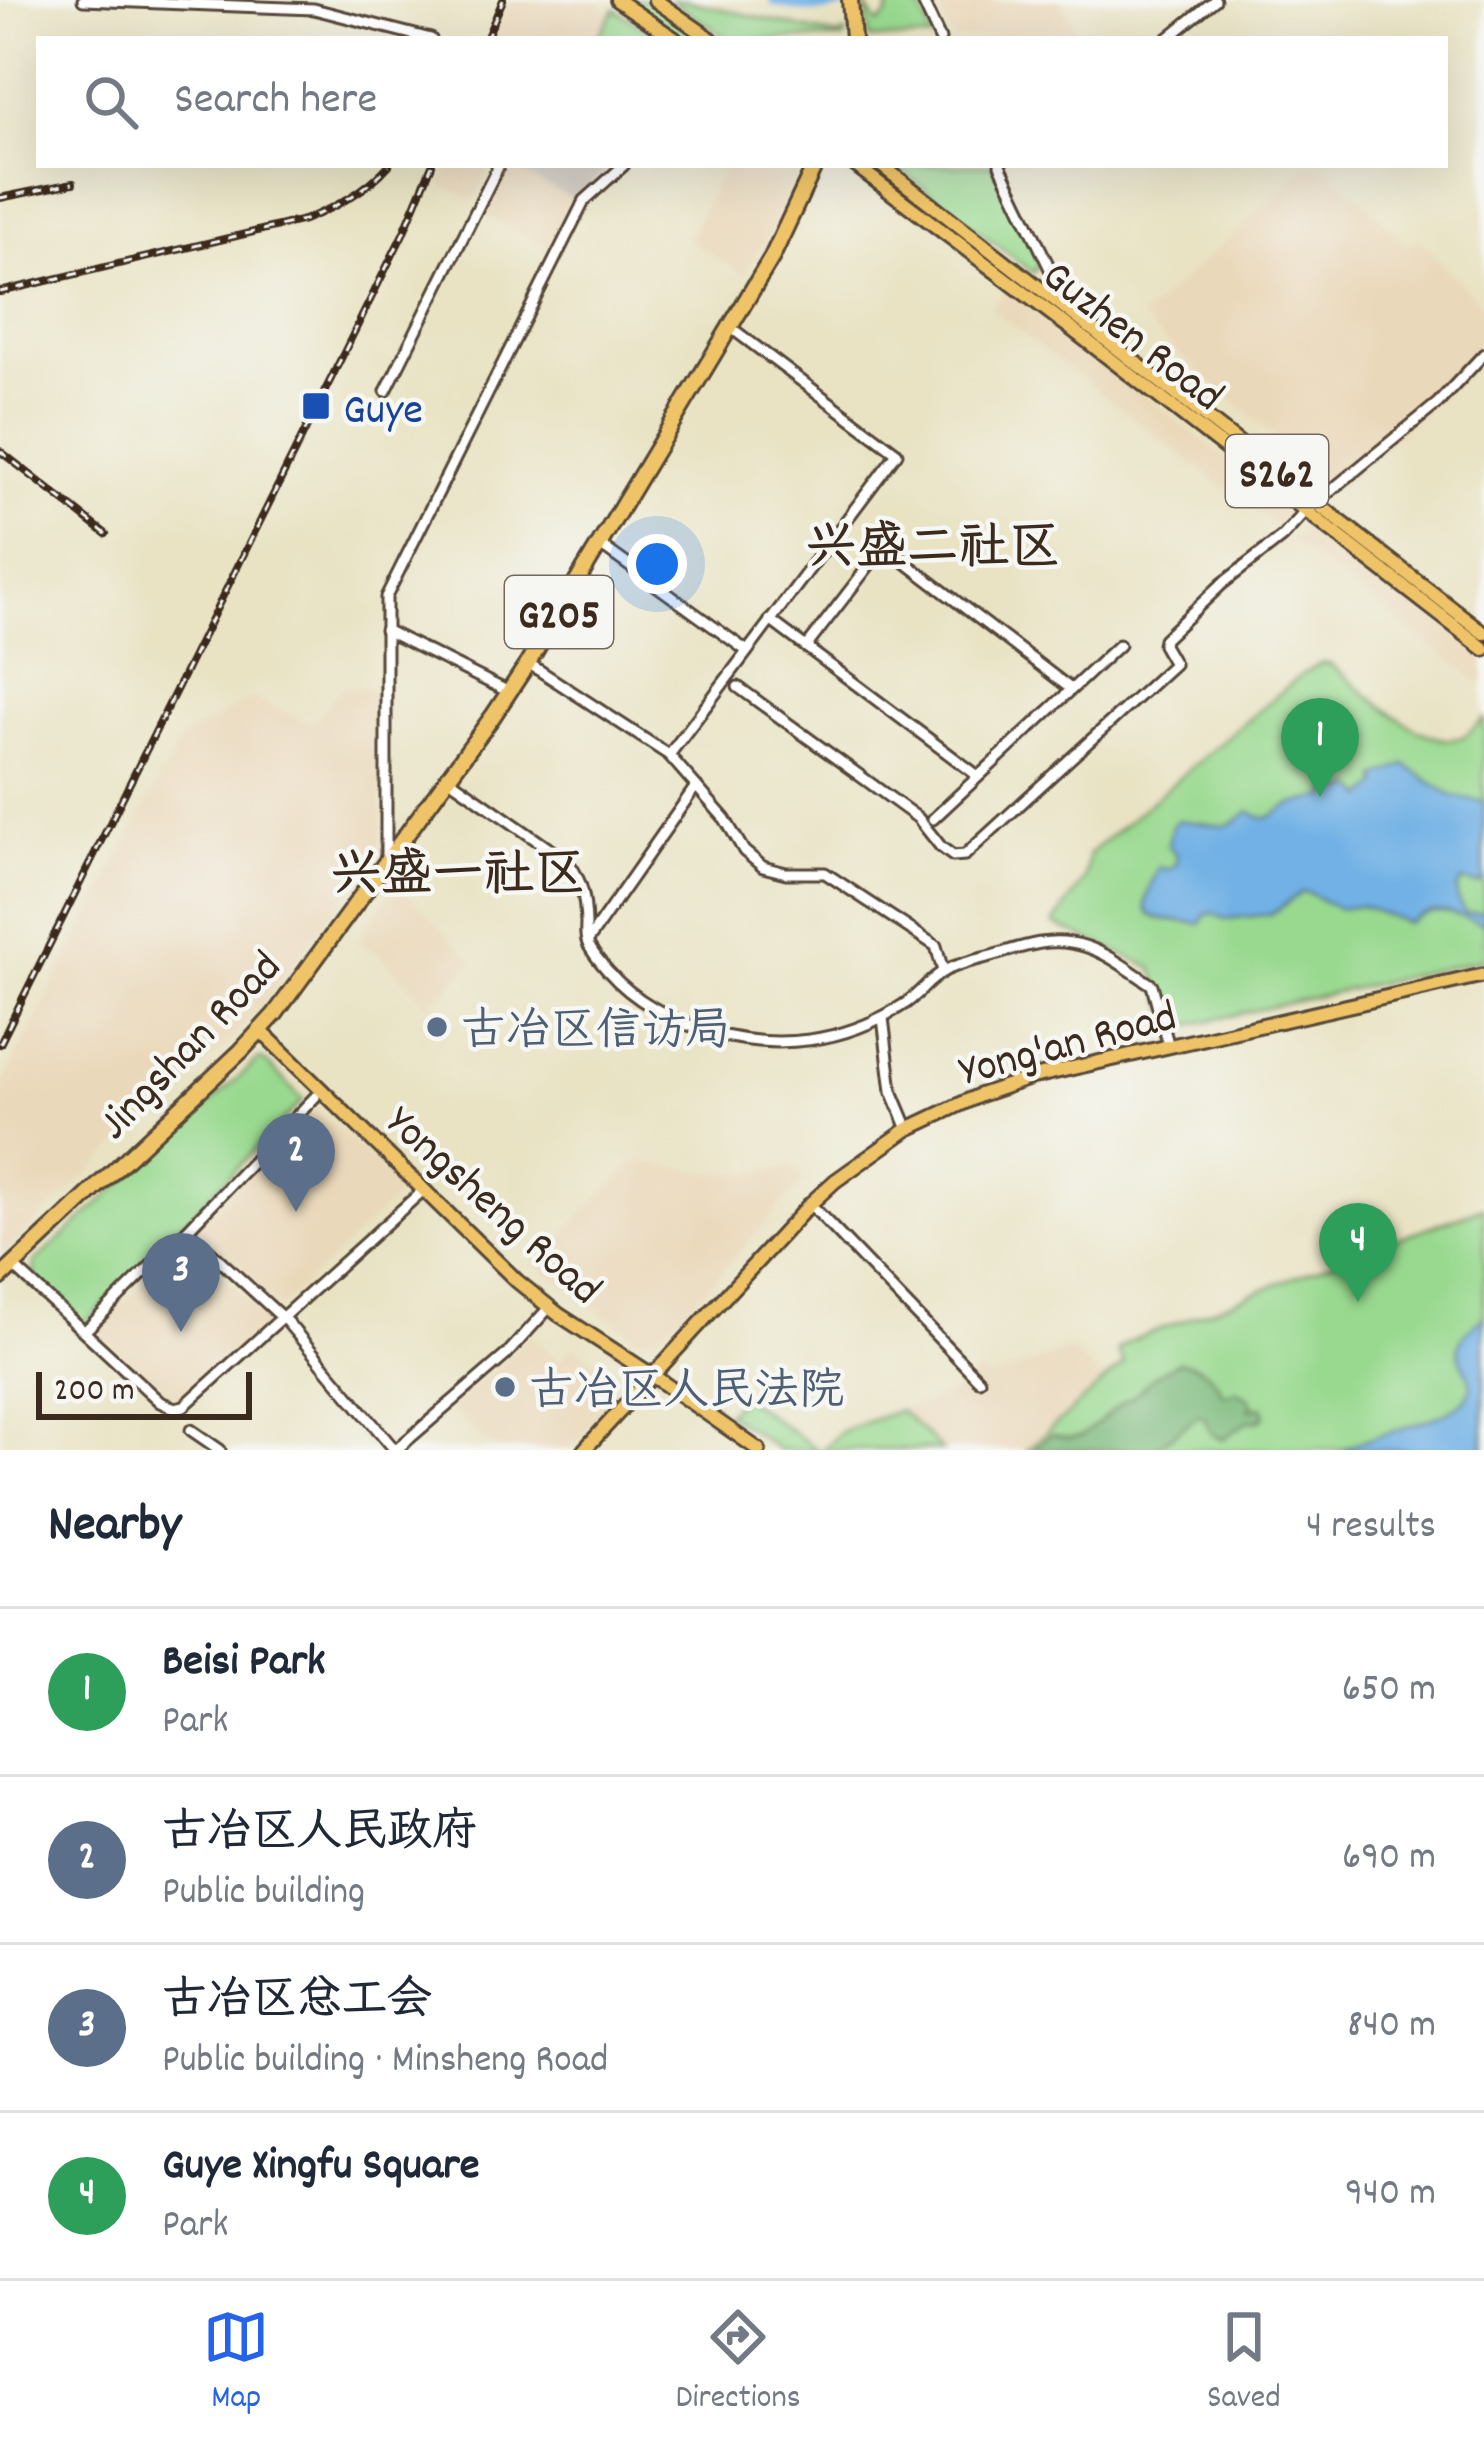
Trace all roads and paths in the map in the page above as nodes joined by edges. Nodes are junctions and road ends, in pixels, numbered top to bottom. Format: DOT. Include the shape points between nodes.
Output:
graph roads {
  1 [pos="83,0"];
  2 [pos="617,0"];
  3 [pos="655,0"];
  4 [pos="922,0"];
  5 [pos="1215,0"];
  6 [pos="317,4"];
  7 [pos="421,36"];
  8 [pos="671,36"];
  9 [pos="707,36"];
  10 [pos="939,36"];
  11 [pos="1171,36"];
  12 [pos="498,168"];
  13 [pos="621,168"];
  14 [pos="814,168"];
  15 [pos="858,168"];
  16 [pos="885,168"];
  17 [pos="1001,168"];
  18 [pos="1069,310"];
  19 [pos="730,327"];
  20 [pos="1069,327"];
  21 [pos="1484,354"];
  22 [pos="386,392"];
  23 [pos="1311,506"];
  24 [pos="599,544"];
  25 [pos="770,620"];
  26 [pos="385,629"];
  27 [pos="1478,629"];
  28 [pos="1119,645"];
  29 [pos="806,647"];
  30 [pos="1484,649"];
  31 [pos="747,651"];
  32 [pos="528,663"];
  33 [pos="738,687"];
  34 [pos="1071,689"];
  35 [pos="509,692"];
  36 [pos="669,755"];
  37 [pos="978,776"];
  38 [pos="448,778"];
  39 [pos="696,786"];
  40 [pos="933,819"];
  41 [pos="386,864"];
  42 [pos="586,941"];
  43 [pos="943,971"];
  44 [pos="1484,975"];
  45 [pos="883,1018"];
  46 [pos="258,1033"];
  47 [pos="1169,1047"];
  48 [pos="316,1097"];
  49 [pos="908,1129"];
  50 [pos="419,1194"];
  51 [pos="810,1204"];
  52 [pos="188,1230"];
  53 [pos="12,1264"];
  54 [pos="0,1278"];
  55 [pos="545,1312"];
  56 [pos="282,1320"];
  57 [pos="85,1331"];
  58 [pos="650,1377"];
  59 [pos="979,1380"];
  60 [pos="191,1430"];
  61 [pos="220,1450"];
  62 [pos="395,1450"];
  63 [pos="584,1450"];
  64 [pos="748,1450"];
  65 [pos="759,1450"];
  1 -- 6 [label="street"];
  2 -- 8 [label="main road"];
  3 -- 9 [label="main road"];
  4 -- 10 [label="street"];
  5 -- 11 [label="street"];
  6 -- 7 [label="street"];
  12 -- 22 [label="street"];
  13 -- 26 [label="street" via="584,201 386,597"];
  14 -- 19 [label="highway, Jingshan Road / G205"];
  15 -- 20 [label="main road, Guzhen Road / S262"];
  16 -- 18 [label="main road, Guzhen Road / S262"];
  17 -- 18 [label="street"];
  18 -- 20 [label="street"];
  18 -- 23 [label="main road, Guzhen Road / S262"];
  19 -- 24 [label="highway, Jingshan Road / G205"];
  19 -- 25 [label="street" via="897,454"];
  20 -- 23 [label="main road, Guzhen Road / S262"];
  21 -- 23 [label="street" via="1438,403"];
  23 -- 27 [label="main road, Guzhen Road / S262"];
  23 -- 33 [label="street" via="1164,639 1174,664 964,855 940,847 917,818"];
  24 -- 31 [label="street"];
  24 -- 32 [label="highway, Jingshan Road / G205"];
  25 -- 29 [label="street"];
  25 -- 31 [label="street"];
  26 -- 35 [label="street"];
  26 -- 41 [label="street"];
  27 -- 30 [label="main road, Guzhen Road / S262"];
  28 -- 34 [label="street"];
  29 -- 34 [label="street" via="884,546"];
  29 -- 37 [label="street"];
  31 -- 36 [label="street"];
  32 -- 35 [label="highway, Jingshan Road / G205"];
  32 -- 36 [label="street"];
  34 -- 37 [label="street"];
  35 -- 38 [label="highway, Jingshan Road / G205"];
  36 -- 39 [label="street"];
  37 -- 40 [label="street"];
  38 -- 41 [label="highway, Jingshan Road / G205"];
  38 -- 42 [label="street" via="568,862 584,893"];
  39 -- 42 [label="street"];
  39 -- 43 [label="street" via="763,867 825,873 936,946"];
  41 -- 46 [label="highway, Jingshan Road / G205"];
  42 -- 45 [label="street" via="627,990 681,1022 734,1039 802,1042"];
  43 -- 45 [label="street"];
  43 -- 47 [label="street" via="1036,943 1098,950 1152,985"];
  44 -- 47 [label="main road, Yong'an Road"];
  45 -- 49 [label="street" via="892,1091"];
  46 -- 48 [label="main road, Yongsheng Road"];
  46 -- 53 [label="highway, Jingshan Road / G205"];
  46 -- 58 [label="main road, Yongsheng Road" via="517,1281"];
  47 -- 49 [label="main road, Yong'an Road" via="1033,1077"];
  48 -- 50 [label="main road, Yongsheng Road"];
  48 -- 52 [label="street"];
  49 -- 51 [label="main road, Yong'an Road"];
  50 -- 55 [label="main road, Yongsheng Road"];
  50 -- 56 [label="street"];
  51 -- 58 [label="main road, Yong'an Road"];
  51 -- 59 [label="street"];
  52 -- 56 [label="street"];
  52 -- 57 [label="street"];
  53 -- 54 [label="highway, Jingshan Road / G205"];
  53 -- 57 [label="street"];
  55 -- 58 [label="main road, Yongsheng Road"];
  55 -- 62 [label="street"];
  56 -- 57 [label="street" via="176,1408"];
  56 -- 62 [label="street"];
  58 -- 63 [label="main road, Yong'an Road"];
  58 -- 64 [label="main road, Yongsheng Road"];
  58 -- 65 [label="main road, Yongsheng Road"];
  60 -- 61 [label="street"];
}
